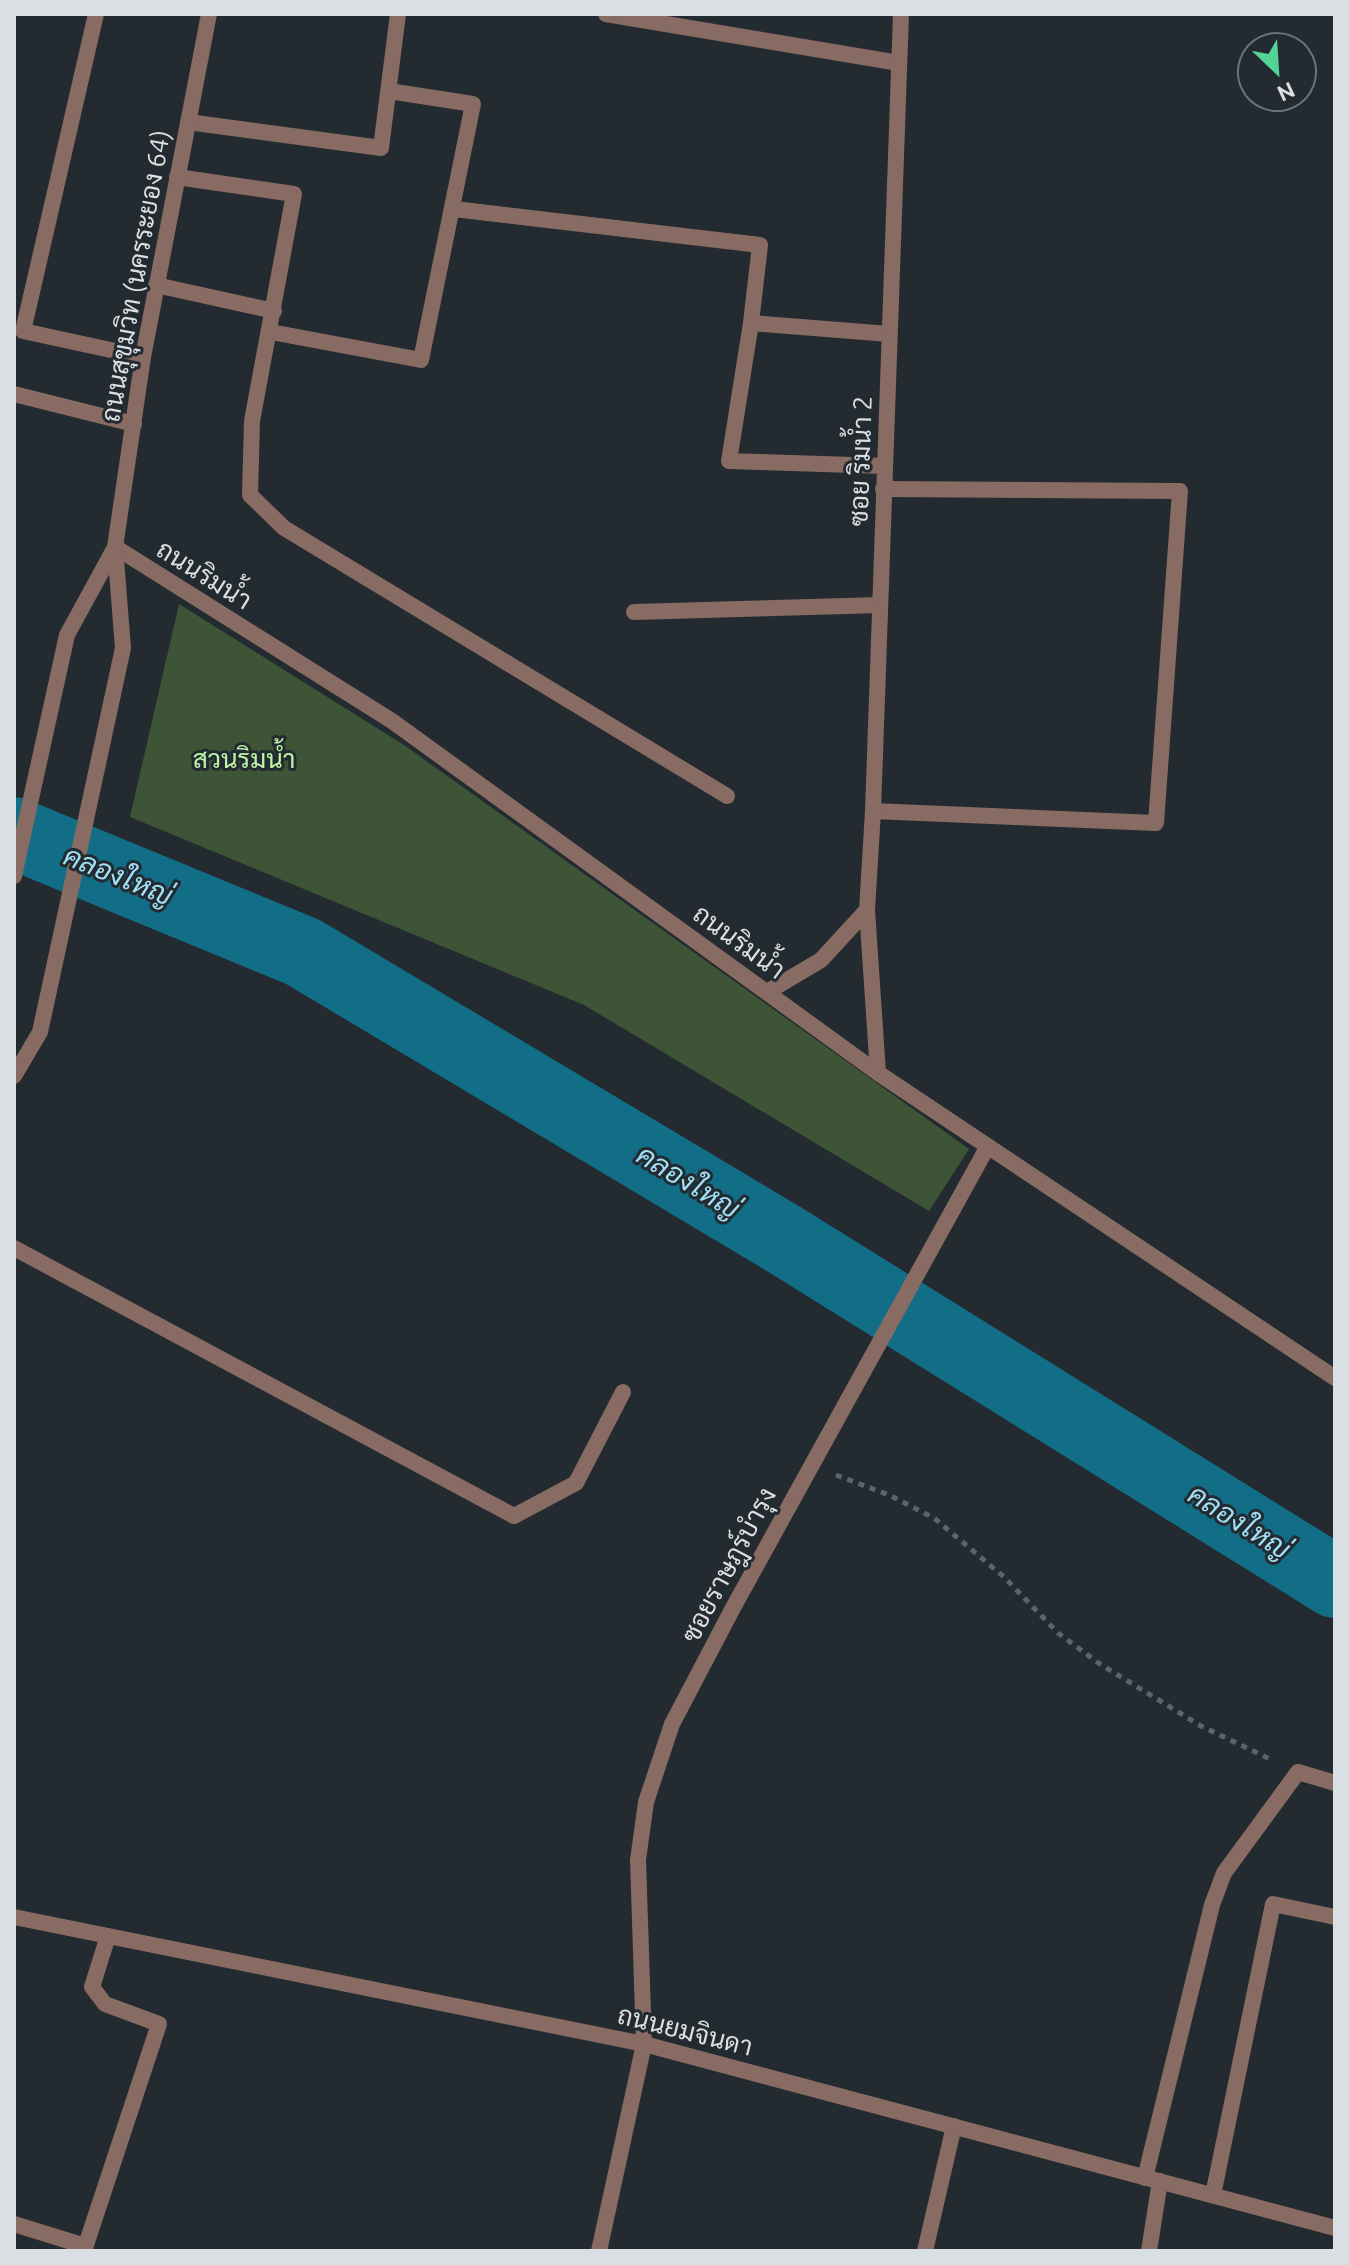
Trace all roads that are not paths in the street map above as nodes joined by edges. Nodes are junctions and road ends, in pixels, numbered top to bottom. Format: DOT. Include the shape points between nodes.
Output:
graph roads {
  1 [pos="96,14"];
  2 [pos="209,14"];
  3 [pos="398,14"];
  4 [pos="606,14"];
  5 [pos="901,14"];
  6 [pos="899,63"];
  7 [pos="389,91"];
  8 [pos="188,122"];
  9 [pos="177,177"];
  10 [pos="454,209"];
  11 [pos="156,285"];
  12 [pos="274,311"];
  13 [pos="751,323"];
  14 [pos="271,332"];
  15 [pos="889,334"];
  16 [pos="143,357"];
  17 [pos="14,394"];
  18 [pos="134,424"];
  19 [pos="884,466"];
  20 [pos="883,489"];
  21 [pos="115,547"];
  22 [pos="880,605"];
  23 [pos="634,612"];
  24 [pos="727,796"];
  25 [pos="873,811"];
  26 [pos="14,876"];
  27 [pos="867,910"];
  28 [pos="767,992"];
  29 [pos="878,1073"];
  30 [pos="14,1076"];
  31 [pos="988,1146"];
  32 [pos="14,1248"];
  33 [pos="1335,1378"];
  34 [pos="623,1392"];
  35 [pos="1335,1783"];
  36 [pos="14,1917"];
  37 [pos="1335,1917"];
  38 [pos="108,1936"];
  39 [pos="644,2044"];
  40 [pos="954,2126"];
  41 [pos="1153,2180"];
  42 [pos="1213,2195"];
  43 [pos="14,2224"];
  44 [pos="1335,2228"];
  45 [pos="84,2248"];
  46 [pos="599,2251"];
  47 [pos="925,2251"];
  48 [pos="1149,2251"];
  1 -- 16 [label="street" via="23,331"];
  2 -- 8 [label="street, ถนนสุขุมวิท (นครระยอง 64)"];
  3 -- 7 [label="street"];
  4 -- 6 [label="street"];
  5 -- 6 [label="street, ซอย ริมน้ำ 2"];
  6 -- 15 [label="street, ซอย ริมน้ำ 2"];
  7 -- 8 [label="street" via="381,148"];
  7 -- 10 [label="street" via="473,104"];
  8 -- 9 [label="street, ถนนสุขุมวิท (นครระยอง 64)"];
  9 -- 11 [label="street, ถนนสุขุมวิท (นครระยอง 64)"];
  9 -- 12 [label="street" via="294,194"];
  10 -- 13 [label="street" via="760,245"];
  10 -- 14 [label="street" via="421,360"];
  11 -- 12 [label="street"];
  11 -- 16 [label="street, ถนนสุขุมวิท (นครระยอง 64)"];
  12 -- 14 [label="street"];
  13 -- 15 [label="street"];
  13 -- 19 [label="street" via="729,461"];
  14 -- 24 [label="street" via="252,421 250,495 284,528"];
  15 -- 19 [label="street, ซอย ริมน้ำ 2"];
  16 -- 18 [label="street, ถนนสุขุมวิท (นครระยอง 64)"];
  17 -- 18 [label="street"];
  18 -- 21 [label="street, ถนนสุขุมวิท (นครระยอง 64)"];
  19 -- 20 [label="street, ซอย ริมน้ำ 2"];
  20 -- 22 [label="street, ซอย ริมน้ำ 2"];
  20 -- 25 [label="street" via="1180,491 1156,823"];
  21 -- 26 [label="street, ถนนสุขุมวิท (นครระยอง 64)" via="67,635"];
  21 -- 28 [label="street, ถนนริมน้ำ" via="392,721"];
  21 -- 30 [label="street, ถนนสุขุมวิท (นครระยอง 64)" via="123,648 40,1032"];
  22 -- 23 [label="street"];
  22 -- 25 [label="street, ซอย ริมน้ำ 2"];
  25 -- 27 [label="street, ซอย ริมน้ำ 2"];
  27 -- 28 [label="street" via="821,960"];
  27 -- 29 [label="street, ซอย ริมน้ำ 2"];
  28 -- 29 [label="street, ถนนริมน้ำ"];
  29 -- 31 [label="street, ถนนริมน้ำ"];
  31 -- 33 [label="street, ถนนริมน้ำ"];
  31 -- 39 [label="street, ซอยราษฎร์บำรุง" via="672,1724 646,1802 638,1860"];
  32 -- 34 [label="street" via="514,1516 576,1483"];
  35 -- 41 [label="street" via="1298,1772 1224,1873 1212,1905"];
  36 -- 38 [label="street, ถนนยมจินดา"];
  37 -- 42 [label="street" via="1273,1904"];
  38 -- 39 [label="street, ถนนยมจินดา"];
  38 -- 45 [label="street" via="92,1987 105,2004 159,2024"];
  39 -- 40 [label="street, ถนนยมจินดา"];
  39 -- 46 [label="street, ซอยราษฎร์บำรุง"];
  40 -- 41 [label="street, ถนนยมจินดา"];
  40 -- 47 [label="street"];
  41 -- 42 [label="street, ถนนยมจินดา"];
  41 -- 48 [label="street"];
  42 -- 44 [label="street, ถนนยมจินดา"];
  43 -- 45 [label="street"];
}
